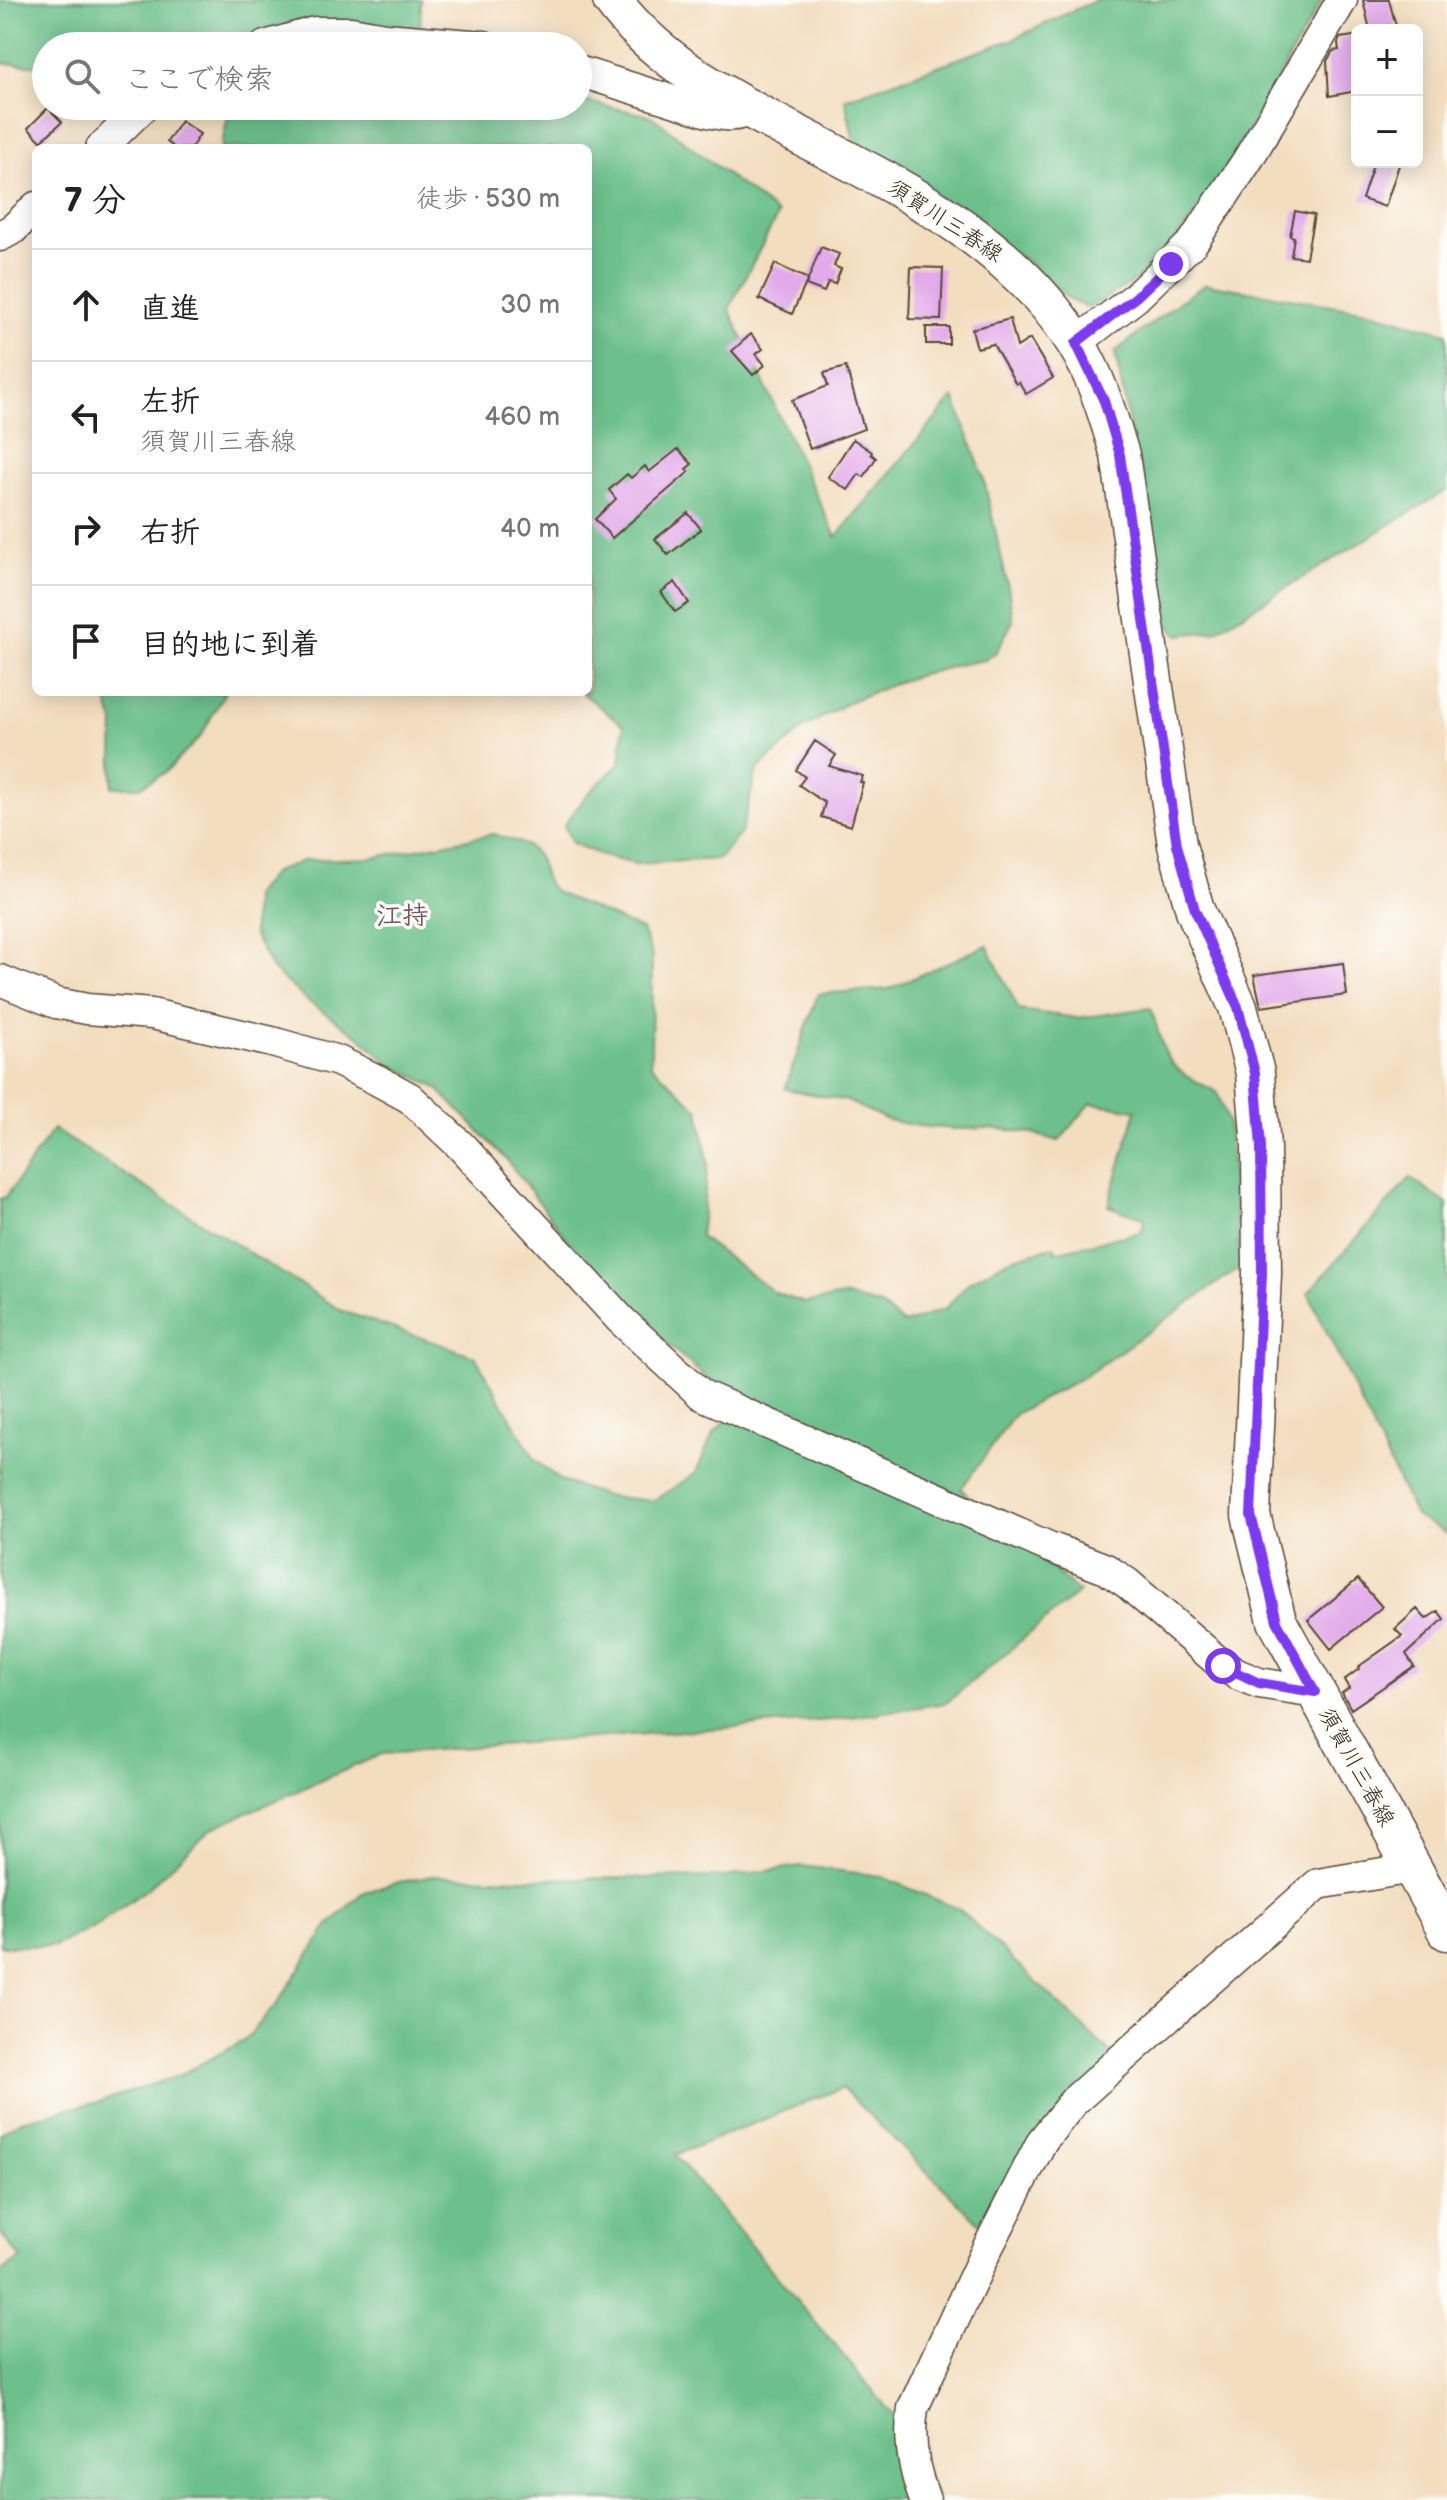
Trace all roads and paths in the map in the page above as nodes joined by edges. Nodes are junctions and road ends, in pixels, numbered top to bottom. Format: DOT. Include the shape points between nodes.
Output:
graph roads {
  1 [pos="612,0"];
  2 [pos="1342,0"];
  3 [pos="315,32"];
  4 [pos="351,32"];
  5 [pos="592,75"];
  6 [pos="749,109"];
  7 [pos="130,120"];
  8 [pos="105,144"];
  9 [pos="32,211"];
  10 [pos="0,236"];
  11 [pos="1076,343"];
  12 [pos="0,980"];
  13 [pos="1315,1692"];
  14 [pos="1412,1868"];
  15 [pos="1447,1931"];
  16 [pos="925,2500"];
  1 -- 6 [label="main road, 須賀川三春線" via="671,60"];
  2 -- 11 [label="street" via="1215,214 1136,297"];
  3 -- 4 [label="street"];
  5 -- 6 [label="street" via="708,112 729,116"];
  6 -- 11 [label="main road, 須賀川三春線" via="960,226 1016,269"];
  7 -- 8 [label="street"];
  9 -- 10 [label="street"];
  11 -- 13 [label="main road, 須賀川三春線" via="1104,401 1120,455 1185,881 1238,1007 1255,1073 1262,1274 1251,1515 1277,1621"];
  12 -- 13 [label="street" via="56,1003 152,1014 272,1042 338,1061 377,1080 410,1098 461,1146 621,1320 702,1395 1106,1569 1223,1666 1259,1683"];
  13 -- 14 [label="main road, 須賀川三春線"];
  14 -- 15 [label="main road, 須賀川三春線"];
  14 -- 16 [label="street" via="1318,1884 1074,2101 1042,2141 913,2408 913,2461"];
}
